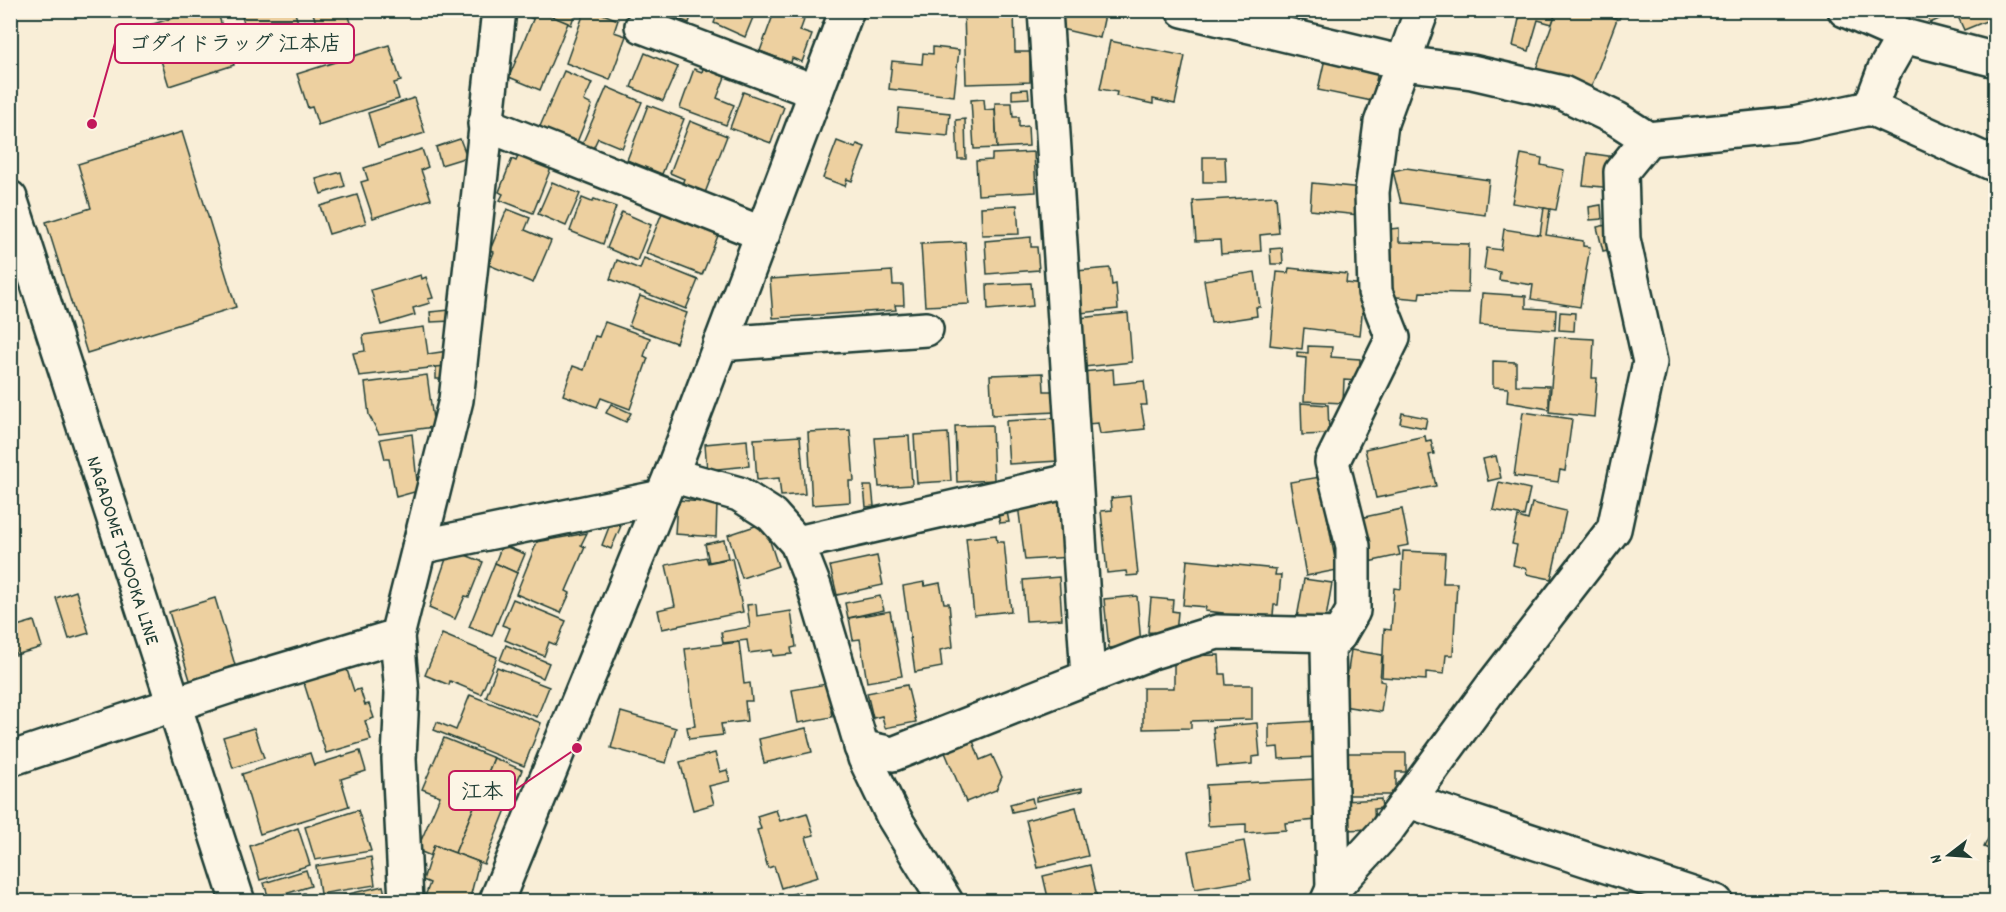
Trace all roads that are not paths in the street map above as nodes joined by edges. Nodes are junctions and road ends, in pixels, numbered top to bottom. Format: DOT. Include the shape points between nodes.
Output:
graph roads {
  1 [pos="499,10"];
  2 [pos="847,10"];
  3 [pos="1045,10"];
  4 [pos="1183,10"];
  5 [pos="1422,10"];
  6 [pos="1845,10"];
  7 [pos="642,26"];
  8 [pos="1904,36"];
  9 [pos="1995,60"];
  10 [pos="1404,63"];
  11 [pos="816,92"];
  12 [pos="1870,108"];
  13 [pos="485,124"];
  14 [pos="1648,139"];
  15 [pos="1995,165"];
  16 [pos="10,198"];
  17 [pos="763,234"];
  18 [pos="926,329"];
  19 [pos="720,344"];
  20 [pos="1074,480"];
  21 [pos="666,486"];
  22 [pos="797,543"];
  23 [pos="419,547"];
  24 [pos="1340,635"];
  25 [pos="397,636"];
  26 [pos="1088,677"];
  27 [pos="173,706"];
  28 [pos="861,747"];
  29 [pos="10,759"];
  30 [pos="1409,801"];
  31 [pos="1330,895"];
  32 [pos="238,902"];
  33 [pos="406,902"];
  34 [pos="496,902"];
  35 [pos="946,902"];
  36 [pos="1716,902"];
  1 -- 13 [label="street"];
  2 -- 11 [label="street"];
  3 -- 20 [label="street"];
  4 -- 10 [label="street"];
  5 -- 10 [label="street"];
  6 -- 8 [label="street"];
  7 -- 11 [label="street"];
  8 -- 9 [label="street"];
  8 -- 12 [label="street" via="1884,71"];
  10 -- 14 [label="street" via="1472,72 1563,93"];
  10 -- 24 [label="street" via="1382,123 1372,192 1375,292 1393,338 1332,462 1353,546 1353,611"];
  11 -- 17 [label="street"];
  12 -- 14 [label="street" via="1794,124"];
  12 -- 15 [label="street"];
  13 -- 17 [label="street"];
  13 -- 23 [label="street" via="456,400"];
  14 -- 30 [label="street" via="1621,172 1623,239 1650,362 1614,529"];
  16 -- 27 [label="street, NAGADOME TOYOOKA LINE"];
  17 -- 19 [label="street"];
  18 -- 19 [label="street"];
  19 -- 21 [label="street"];
  20 -- 22 [label="street"];
  20 -- 26 [label="street"];
  21 -- 22 [label="street" via="739,494 772,515"];
  21 -- 23 [label="street"];
  21 -- 34 [label="street"];
  22 -- 28 [label="street" via="814,586"];
  23 -- 25 [label="street"];
  24 -- 26 [label="street" via="1217,632"];
  24 -- 31 [label="street" via="1328,647"];
  25 -- 27 [label="street"];
  25 -- 33 [label="street" via="402,693 399,759"];
  26 -- 28 [label="street" via="893,754"];
  27 -- 29 [label="street"];
  27 -- 32 [label="street, NAGADOME TOYOOKA LINE"];
  28 -- 35 [label="street" via="893,816"];
  30 -- 31 [label="street"];
  30 -- 36 [label="street"];
}
